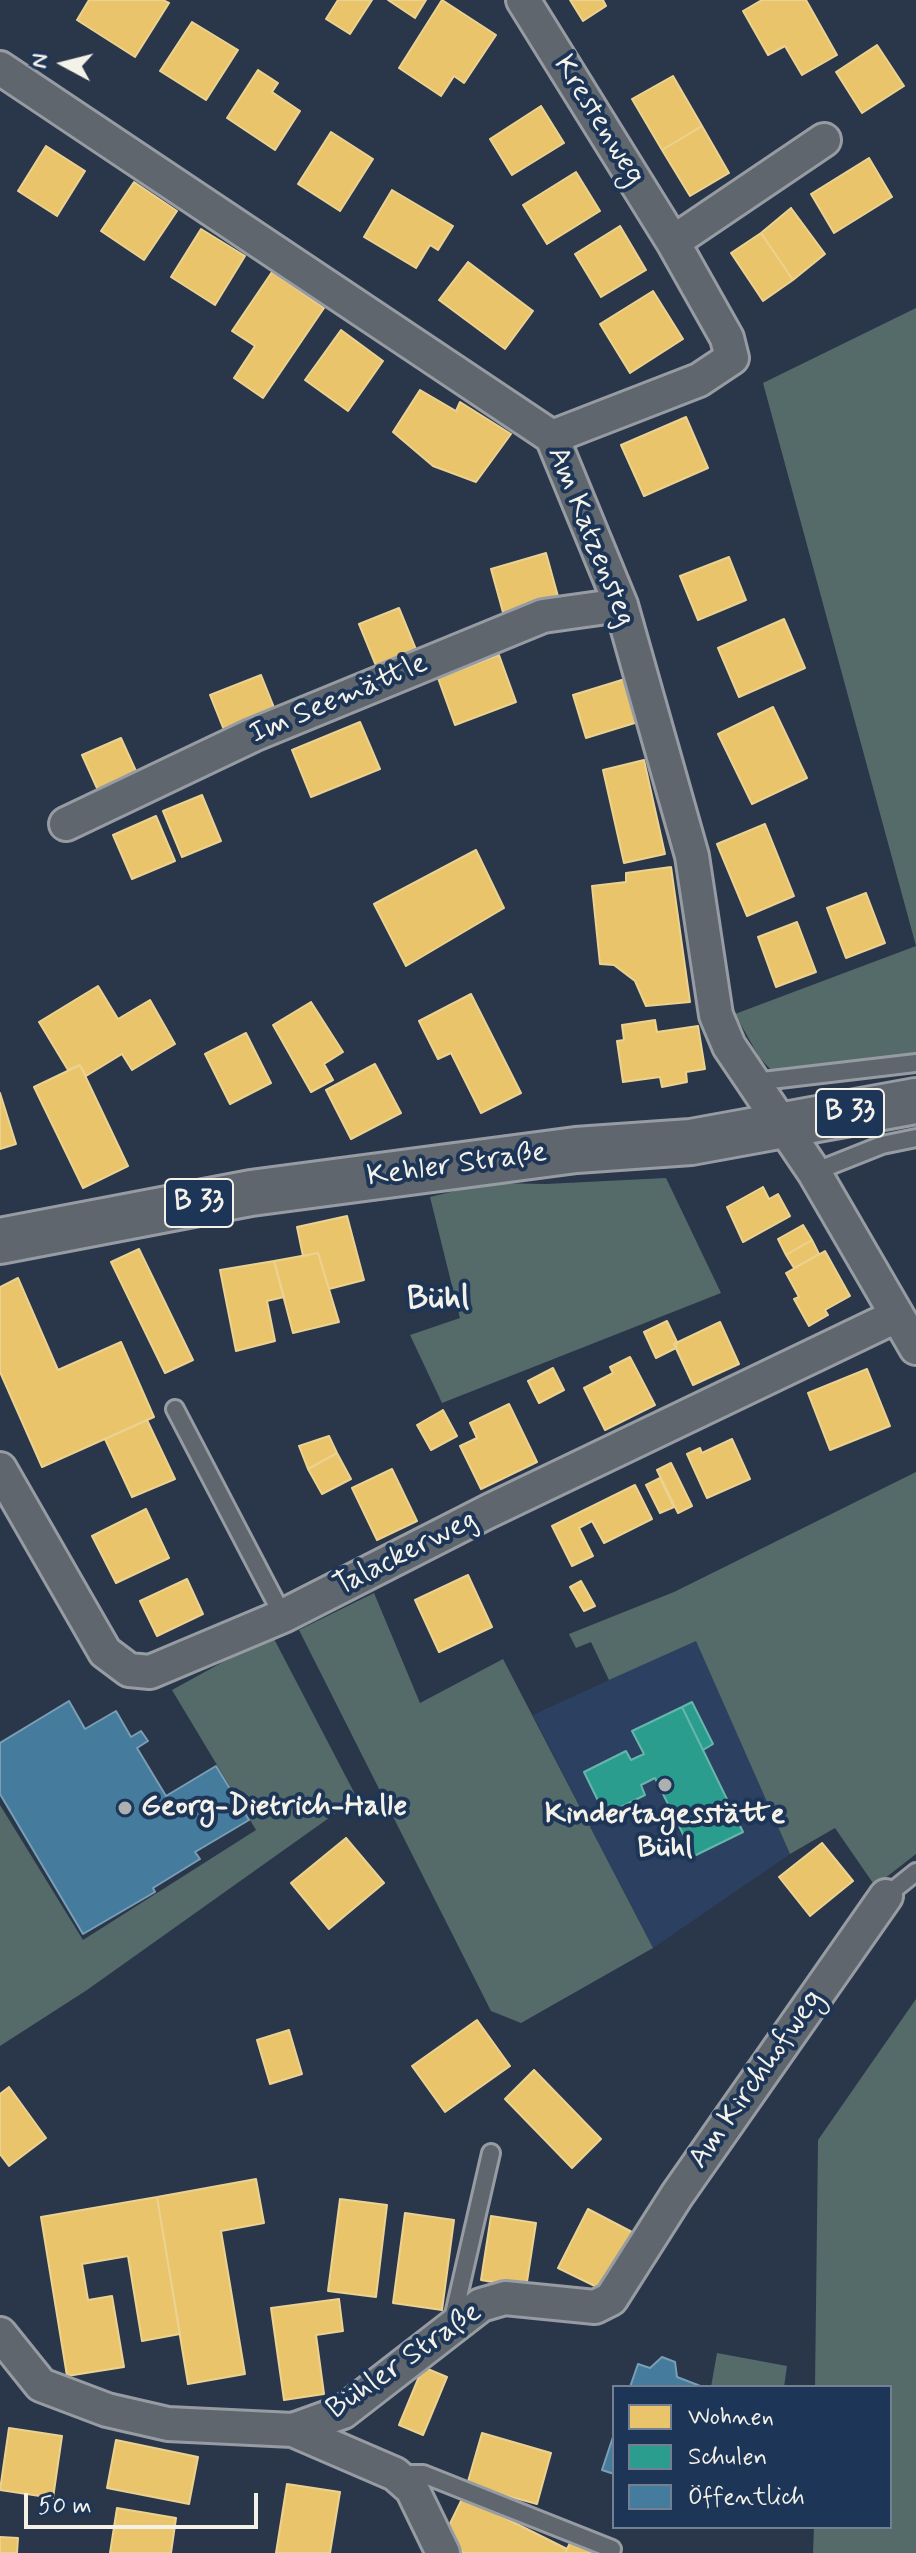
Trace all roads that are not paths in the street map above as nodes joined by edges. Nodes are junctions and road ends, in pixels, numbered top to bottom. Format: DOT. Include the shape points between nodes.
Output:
graph roads {
  1 [pos="523,0"];
  2 [pos="0,68"];
  3 [pos="824,140"];
  4 [pos="673,242"];
  5 [pos="552,437"];
  6 [pos="621,605"];
  7 [pos="66,824"];
  8 [pos="916,1063"];
  9 [pos="754,1082"];
  10 [pos="916,1101"];
  11 [pos="784,1125"];
  12 [pos="916,1138"];
  13 [pos="814,1172"];
  14 [pos="0,1241"];
  15 [pos="896,1316"];
  16 [pos="916,1348"];
  17 [pos="175,1409"];
  18 [pos="0,1469"];
  19 [pos="283,1616"];
  20 [pos="916,1872"];
  21 [pos="886,1896"];
  22 [pos="491,2153"];
  23 [pos="611,2299"];
  24 [pos="452,2324"];
  25 [pos="0,2334"];
  26 [pos="293,2430"];
  27 [pos="395,2474"];
  28 [pos="612,2549"];
  29 [pos="443,2553"];
  1 -- 4 [label="street, Krestenweg"];
  2 -- 5 [label="street, Am Katzensteg"];
  3 -- 4 [label="street"];
  4 -- 5 [label="street, Krestenweg" via="727,338 732,358 699,380"];
  5 -- 6 [label="street, Am Katzensteg"];
  6 -- 7 [label="street, Im Seemättle" via="543,616 253,735"];
  6 -- 9 [label="street, Am Katzensteg" via="692,856 716,1015"];
  8 -- 9 [label="lane"];
  9 -- 11 [label="street, Am Katzensteg"];
  10 -- 11 [label="main road, Kehler Straße / B 33"];
  11 -- 13 [label="street"];
  11 -- 14 [label="main road, Kehler Straße / B 33" via="691,1142 576,1150 251,1193"];
  12 -- 13 [label="lane" via="882,1145"];
  13 -- 15 [label="street"];
  15 -- 16 [label="street"];
  15 -- 19 [label="street, Talackerweg"];
  17 -- 19 [label="lane"];
  18 -- 19 [label="street, Talackerweg" via="105,1652 129,1670 150,1672"];
  20 -- 21 [label="lane, Am Kirchhofweg"];
  21 -- 23 [label="street, Am Kirchhofweg" via="677,2195"];
  22 -- 24 [label="lane"];
  23 -- 24 [label="street, Bühler Straße" via="581,2308 505,2298 481,2305"];
  24 -- 26 [label="street, Bühler Straße" via="343,2412"];
  25 -- 26 [label="street, Bühler Straße" via="41,2385 107,2410 168,2424"];
  26 -- 27 [label="street, Bühler Straße"];
  27 -- 28 [label="lane, Bühler Straße" via="423,2474"];
  27 -- 29 [label="street, Bühler Straße" via="412,2489"];
}
